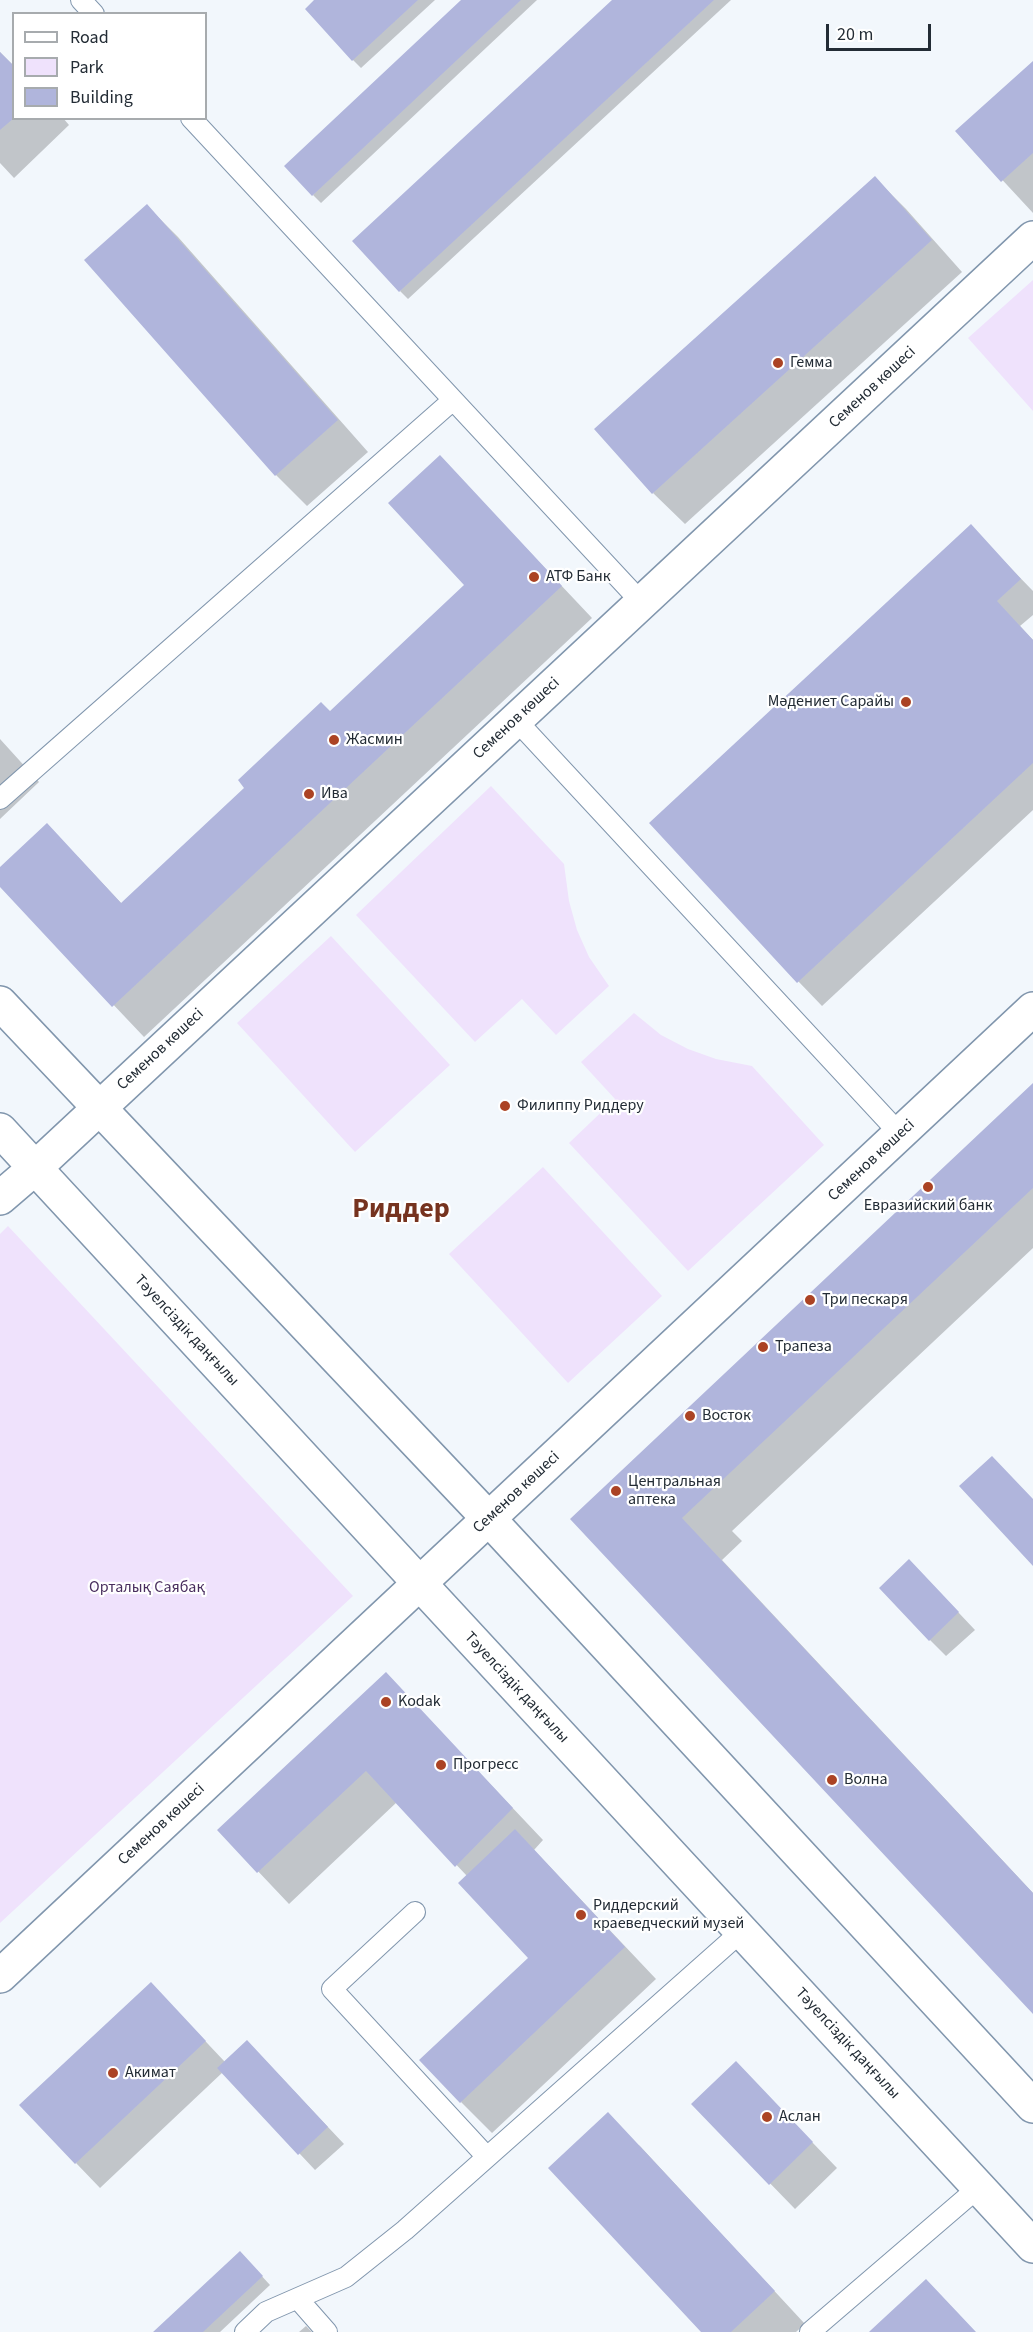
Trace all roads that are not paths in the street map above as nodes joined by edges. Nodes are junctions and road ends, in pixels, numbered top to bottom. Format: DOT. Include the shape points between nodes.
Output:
graph roads {
  1 [pos="81,0"];
  2 [pos="92,12"];
  3 [pos="193,120"];
  4 [pos="1033,238"];
  5 [pos="453,400"];
  6 [pos="642,603"];
  7 [pos="516,720"];
  8 [pos="0,799"];
  9 [pos="0,1003"];
  10 [pos="1033,1009"];
  11 [pos="99,1108"];
  12 [pos="0,1130"];
  13 [pos="900,1134"];
  14 [pos="35,1168"];
  15 [pos="0,1198"];
  16 [pos="489,1519"];
  17 [pos="420,1583"];
  18 [pos="415,1912"];
  19 [pos="742,1931"];
  20 [pos="0,1976"];
  21 [pos="1033,2106"];
  22 [pos="487,2157"];
  23 [pos="979,2187"];
  24 [pos="1033,2246"];
  25 [pos="298,2298"];
  26 [pos="245,2332"];
  27 [pos="327,2332"];
  28 [pos="810,2332"];
  1 -- 2 [label="lane"];
  3 -- 5 [label="lane"];
  4 -- 6 [label="street, Семенов көшесі"];
  5 -- 6 [label="lane"];
  5 -- 8 [label="lane"];
  6 -- 7 [label="street, Семенов көшесі"];
  7 -- 11 [label="street, Семенов көшесі"];
  7 -- 13 [label="lane"];
  9 -- 11 [label="street"];
  10 -- 13 [label="street, Семенов көшесі"];
  11 -- 14 [label="street, Семенов көшесі"];
  11 -- 16 [label="street"];
  12 -- 14 [label="street, Тәуелсіздік даңғылы"];
  13 -- 16 [label="street, Семенов көшесі"];
  14 -- 15 [label="street, Семенов көшесі"];
  14 -- 17 [label="street, Тәуелсіздік даңғылы"];
  16 -- 17 [label="street, Семенов көшесі"];
  16 -- 21 [label="street"];
  17 -- 19 [label="street, Тәуелсіздік даңғылы"];
  17 -- 20 [label="street, Семенов көшесі"];
  18 -- 22 [label="lane" via="332,1989"];
  19 -- 22 [label="lane"];
  19 -- 23 [label="street, Тәуелсіздік даңғылы"];
  22 -- 25 [label="lane" via="345,2277"];
  23 -- 24 [label="street, Тәуелсіздік даңғылы"];
  23 -- 28 [label="lane"];
  25 -- 26 [label="lane" via="266,2312"];
  25 -- 27 [label="lane"];
}
